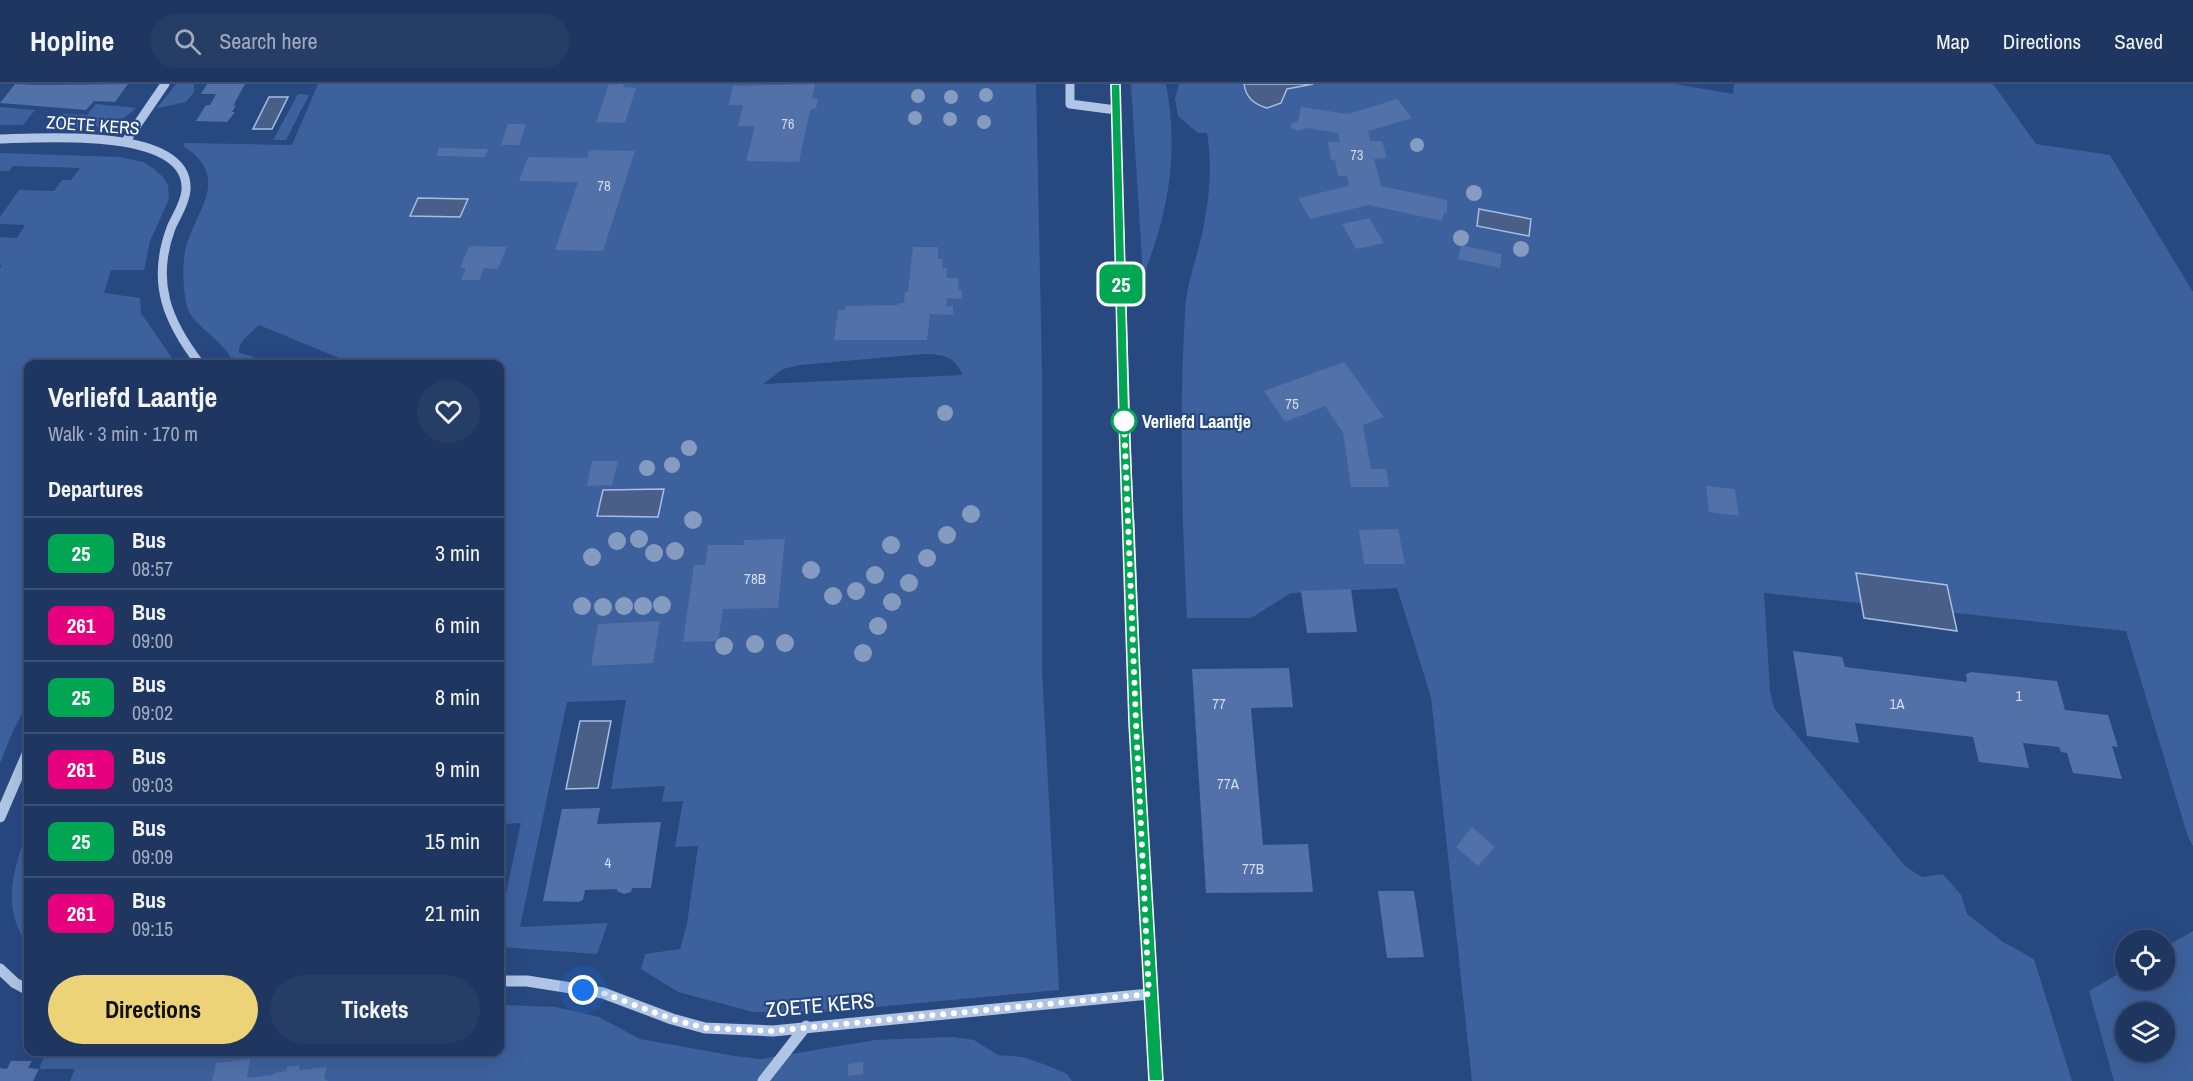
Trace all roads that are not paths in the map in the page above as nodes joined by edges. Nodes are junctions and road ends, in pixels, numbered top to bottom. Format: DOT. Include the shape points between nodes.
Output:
graph roads {
  1 [pos="165,84"];
  2 [pos="1070,84"];
  3 [pos="1115,84"];
  4 [pos="1116,110"];
  5 [pos="0,139"];
  6 [pos="126,141"];
  7 [pos="197,360"];
  8 [pos="24,761"];
  9 [pos="0,818"];
  10 [pos="0,969"];
  11 [pos="504,981"];
  12 [pos="24,988"];
  13 [pos="1149,994"];
  14 [pos="806,1026"];
  15 [pos="763,1081"];
  16 [pos="1156,1081"];
  1 -- 6 [label="street"];
  2 -- 4 [label="street" via="1070,105"];
  3 -- 4 [label="street"];
  4 -- 13 [label="street" via="1124,421"];
  5 -- 6 [label="street, ZOETE KERS"];
  6 -- 7 [label="street, ZOETE KERS" via="164,154 185,179 184,199 162,262 162,291 168,316"];
  8 -- 9 [label="street"];
  10 -- 12 [label="street"];
  11 -- 14 [label="street, ZOETE KERS" via="603,993 705,1028 773,1031"];
  13 -- 14 [label="street, ZOETE KERS"];
  13 -- 16 [label="street"];
  14 -- 15 [label="street"];
}
